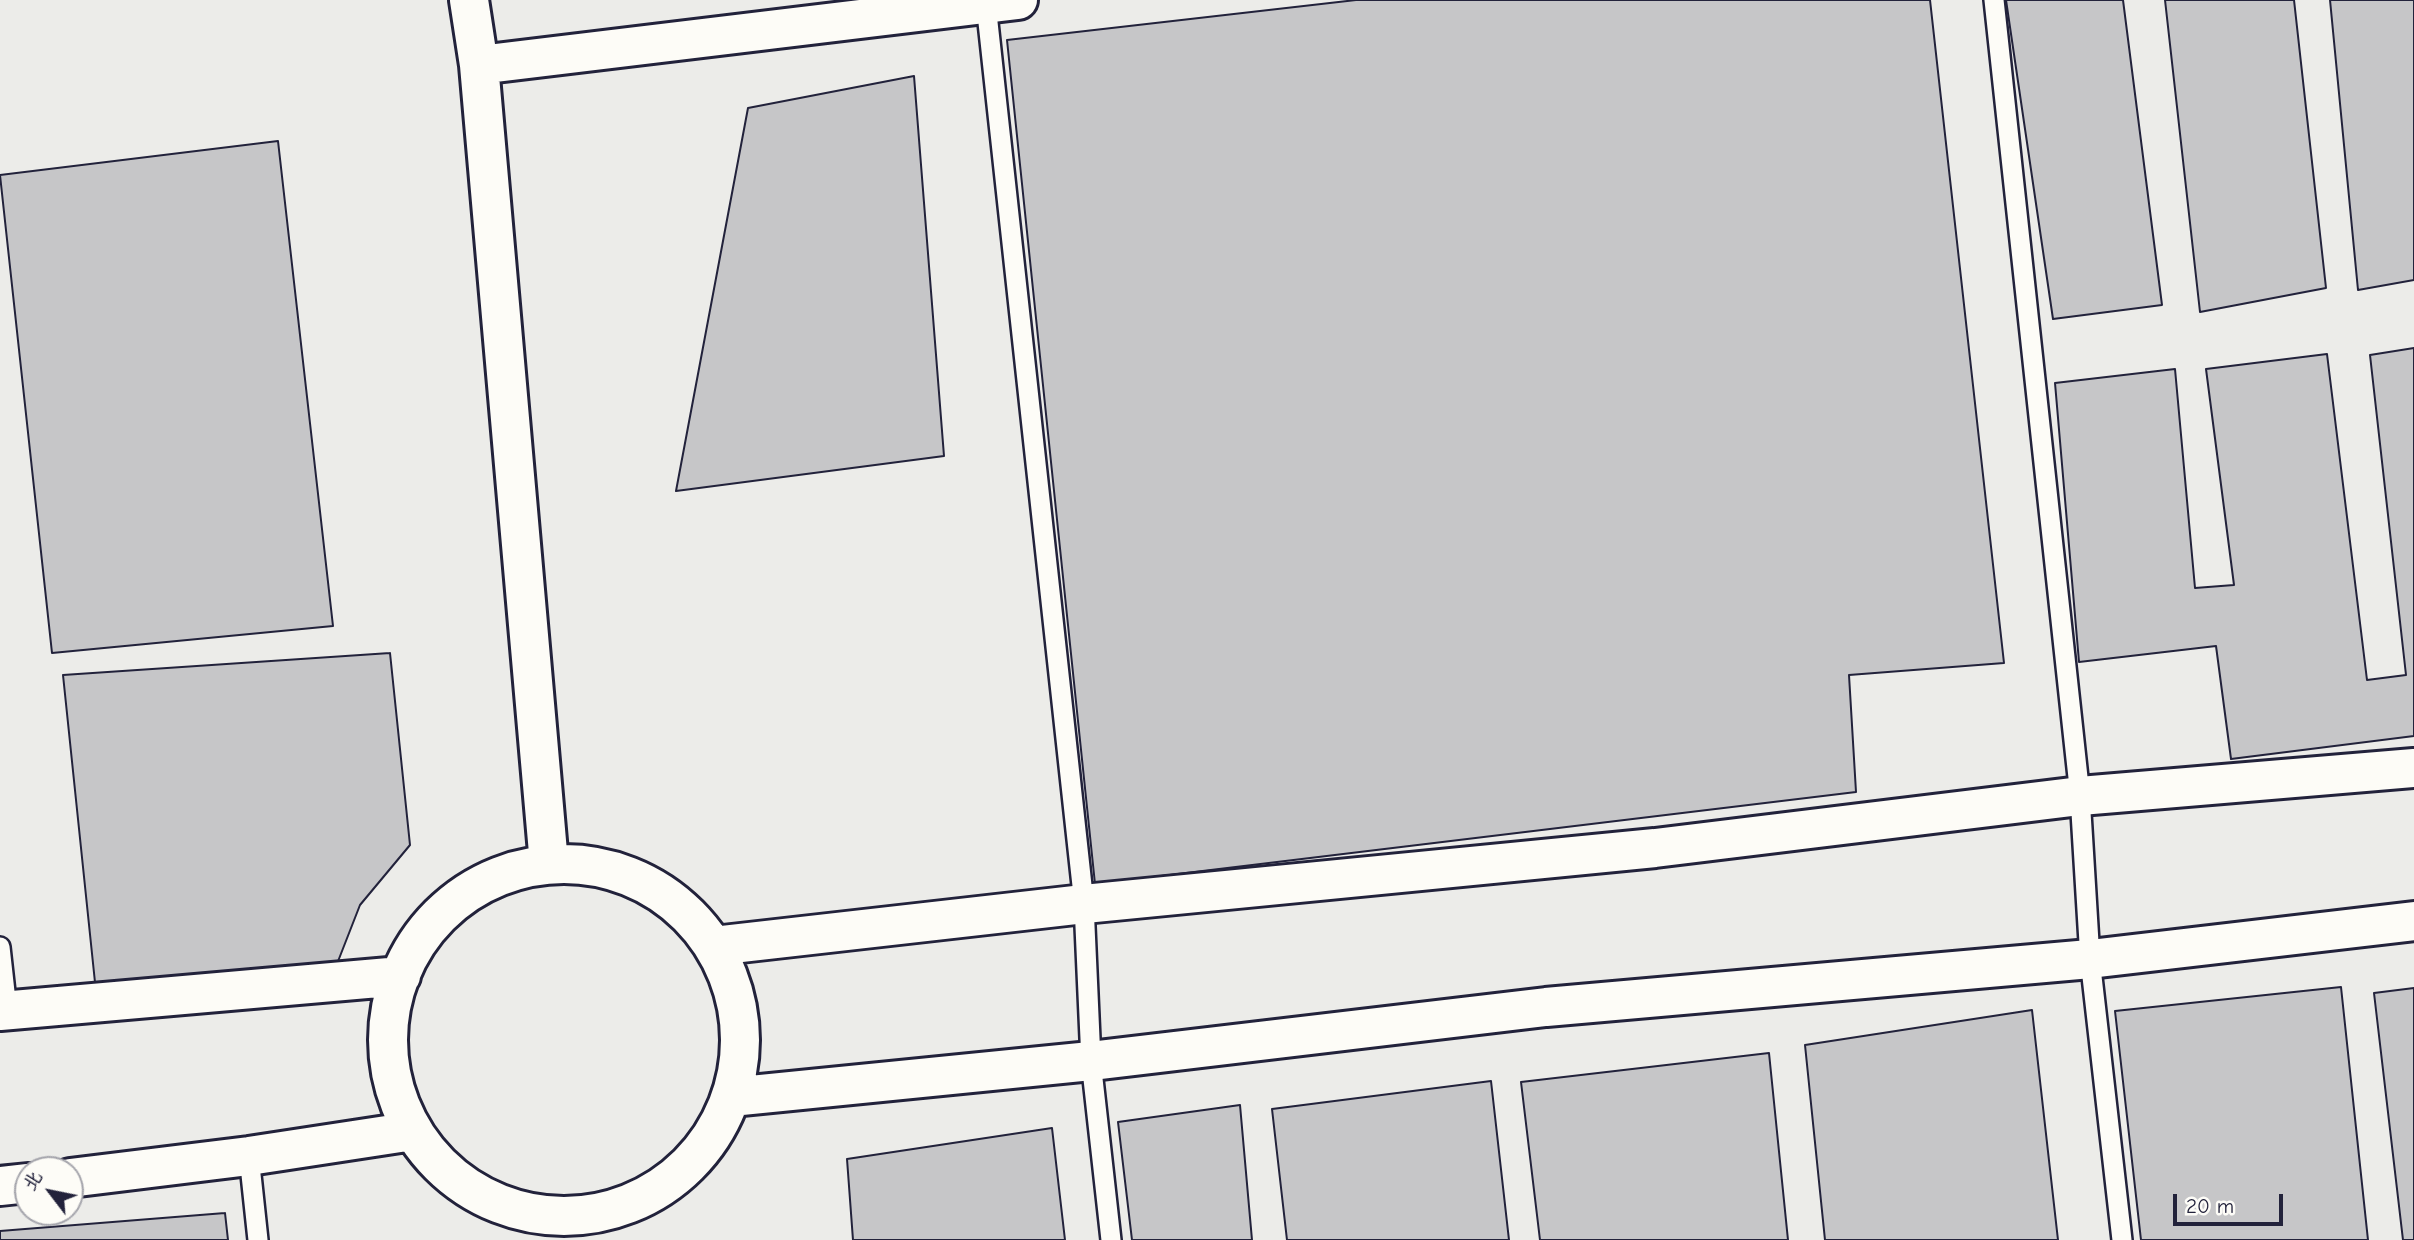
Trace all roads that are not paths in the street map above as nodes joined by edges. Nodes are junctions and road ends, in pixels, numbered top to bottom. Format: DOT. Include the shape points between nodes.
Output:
graph roads {
  1 [pos="469,0"];
  2 [pos="1994,0"];
  3 [pos="1002,2"];
  4 [pos="479,65"];
  5 [pos="2414,768"];
  6 [pos="2080,796"];
  7 [pos="549,864"];
  8 [pos="1084,904"];
  9 [pos="2414,921"];
  10 [pos="714,946"];
  11 [pos="0,947"];
  12 [pos="2090,959"];
  13 [pos="401,976"];
  14 [pos="3,1011"];
  15 [pos="1091,1061"];
  16 [pos="731,1097"];
  17 [pos="413,1130"];
  18 [pos="250,1156"];
  19 [pos="84,1176"];
  20 [pos="588,1227"];
  21 [pos="258,1240"];
  22 [pos="1111,1240"];
  23 [pos="2122,1240"];
  1 -- 4 [label="street"];
  2 -- 6 [label="lane"];
  3 -- 4 [label="street"];
  3 -- 8 [label="lane"];
  4 -- 7 [label="street"];
  5 -- 6 [label="street"];
  6 -- 8 [label="street" via="1655,848"];
  6 -- 12 [label="lane"];
  7 -- 10 [label="street" via="602,868 643,882 670,898"];
  7 -- 13 [label="street" via="517,870 460,899 435,920 415,946"];
  8 -- 10 [label="street"];
  8 -- 15 [label="lane"];
  9 -- 12 [label="street"];
  10 -- 16 [label="street" via="737,1003 738,1066"];
  11 -- 14 [label="lane"];
  12 -- 15 [label="street" via="1546,1007"];
  12 -- 23 [label="lane"];
  13 -- 14 [label="street"];
  13 -- 17 [label="street" via="388,1038 399,1101"];
  15 -- 16 [label="street"];
  15 -- 22 [label="lane"];
  16 -- 20 [label="street" via="699,1153 676,1176"];
  17 -- 18 [label="street"];
  17 -- 20 [label="street" via="429,1154 473,1191 498,1204"];
  18 -- 19 [label="street"];
  18 -- 21 [label="lane"];
}
